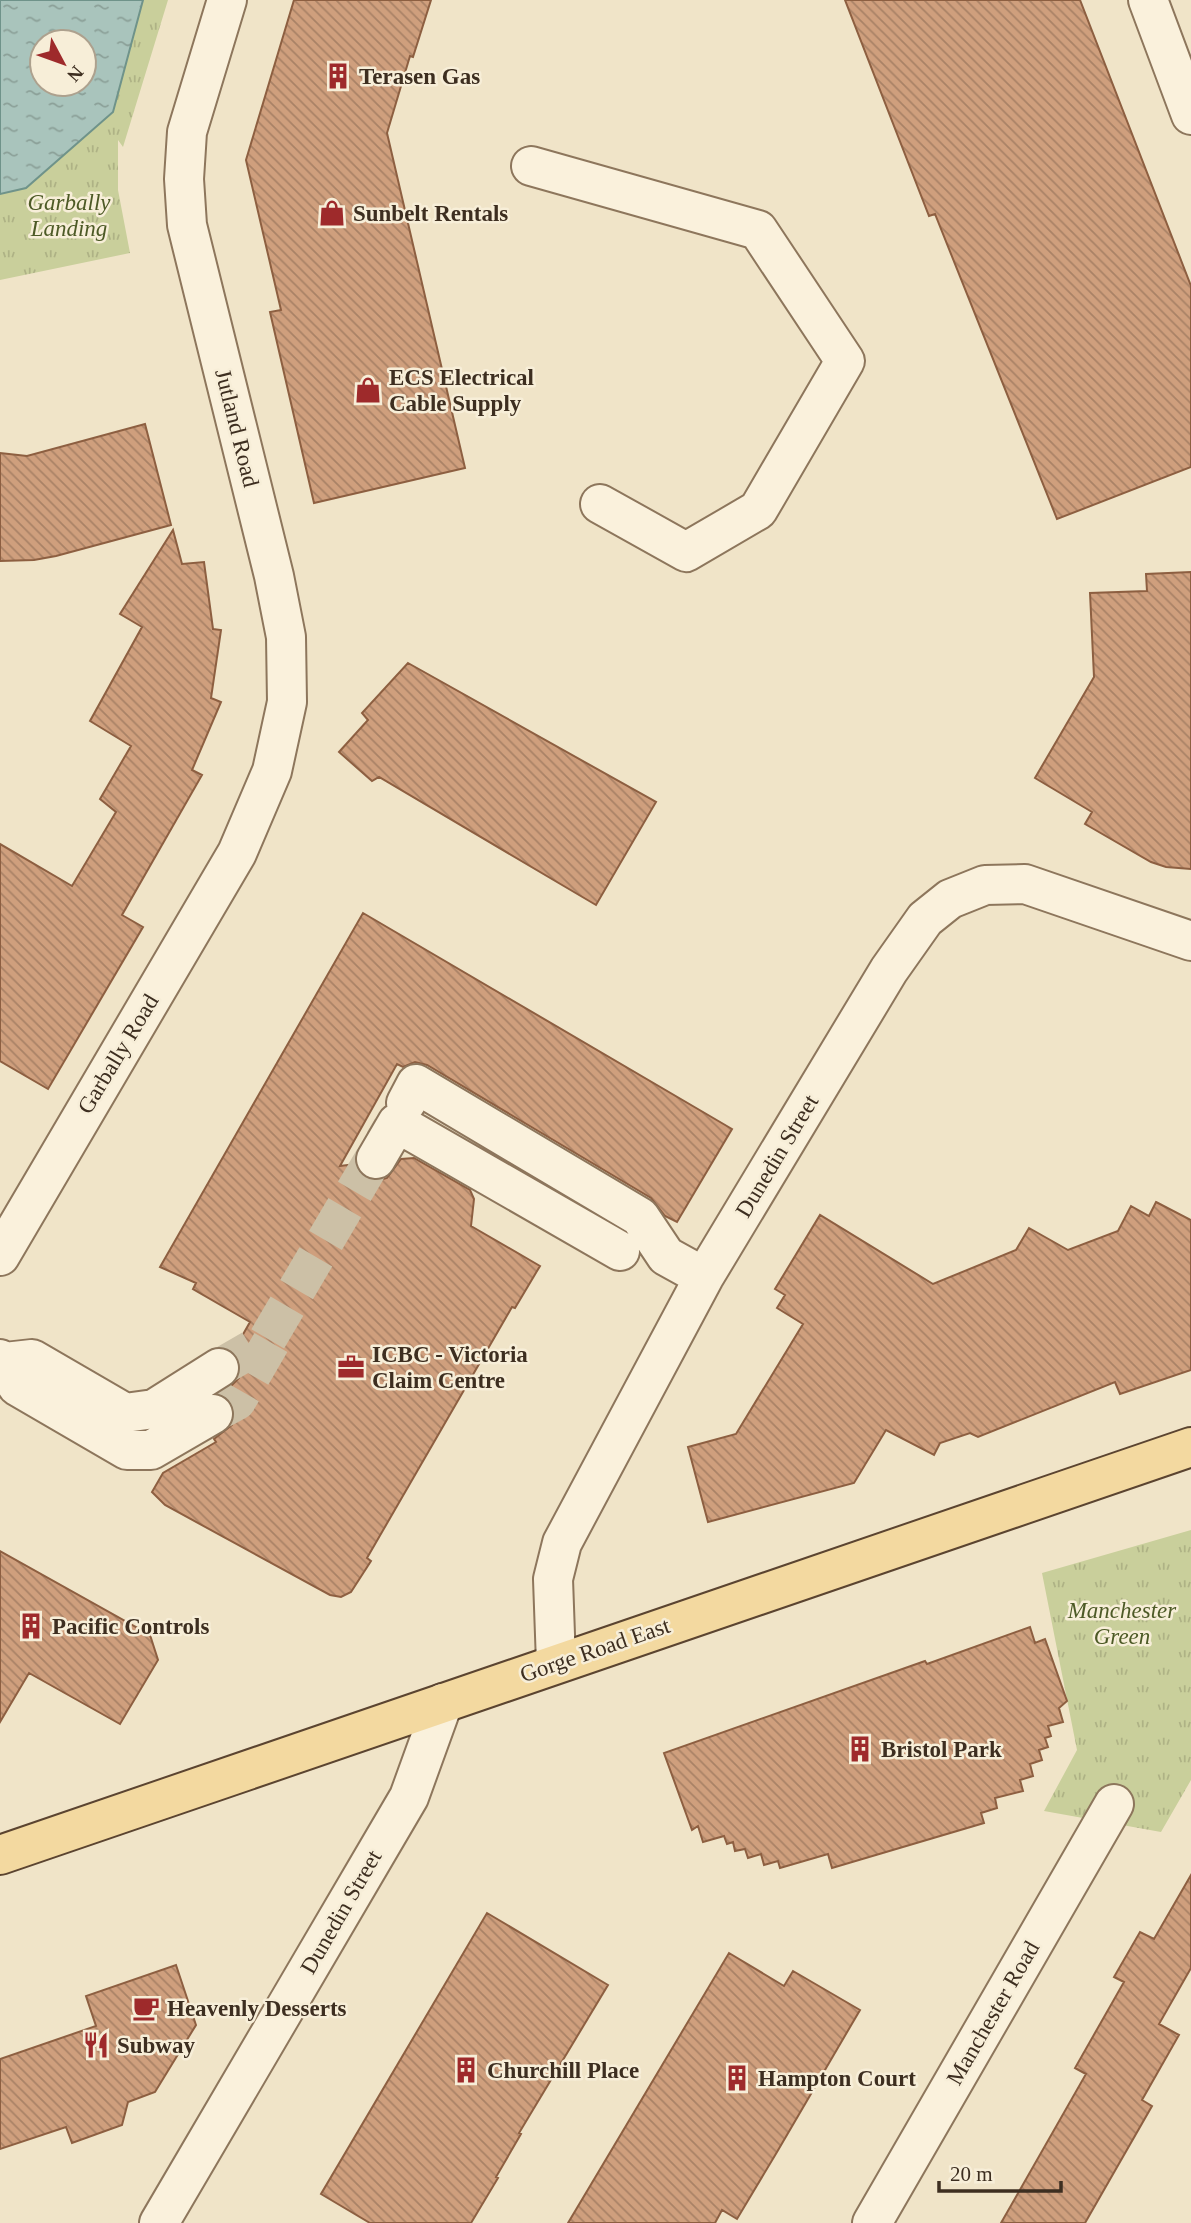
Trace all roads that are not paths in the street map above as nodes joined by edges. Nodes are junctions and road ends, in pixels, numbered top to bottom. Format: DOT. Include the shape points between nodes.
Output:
graph roads {
  1 [pos="227,0"];
  2 [pos="1148,0"];
  3 [pos="1191,115"];
  4 [pos="531,166"];
  5 [pos="600,504"];
  6 [pos="237,853"];
  7 [pos="1191,941"];
  8 [pos="406,1103"];
  9 [pos="376,1159"];
  10 [pos="620,1251"];
  11 [pos="0,1256"];
  12 [pos="705,1277"];
  13 [pos="3,1361"];
  14 [pos="219,1368"];
  15 [pos="213,1414"];
  16 [pos="1191,1447"];
  17 [pos="556,1663"];
  18 [pos="443,1703"];
  19 [pos="1114,1804"];
  20 [pos="0,1855"];
  21 [pos="159,2223"];
  22 [pos="872,2223"];
  1 -- 6 [label="street, Jutland Road" via="187,132 187,225 274,576 286,636 287,702 272,771"];
  2 -- 3 [label="street"];
  4 -- 5 [label="street" via="758,230 845,361 758,510 685,552"];
  6 -- 11 [label="street, Garbally Road"];
  7 -- 12 [label="street, Dunedin Street" via="1025,884 985,885 950,899 925,919 889,970"];
  8 -- 12 [label="street" via="415,1084 640,1217 666,1256"];
  9 -- 10 [label="street" via="397,1123"];
  12 -- 17 [label="street, Dunedin Street" via="562,1543 552,1579"];
  13 -- 14 [label="street" via="32,1359 125,1413 154,1409"];
  13 -- 15 [label="street" via="17,1386 127,1450 151,1450"];
  16 -- 17 [label="main road, Gorge Road East"];
  17 -- 18 [label="main road, Gorge Road East"];
  18 -- 20 [label="main road, Gorge Road East"];
  18 -- 21 [label="street, Dunedin Street" via="409,1797"];
  19 -- 22 [label="street, Manchester Road"];
}
